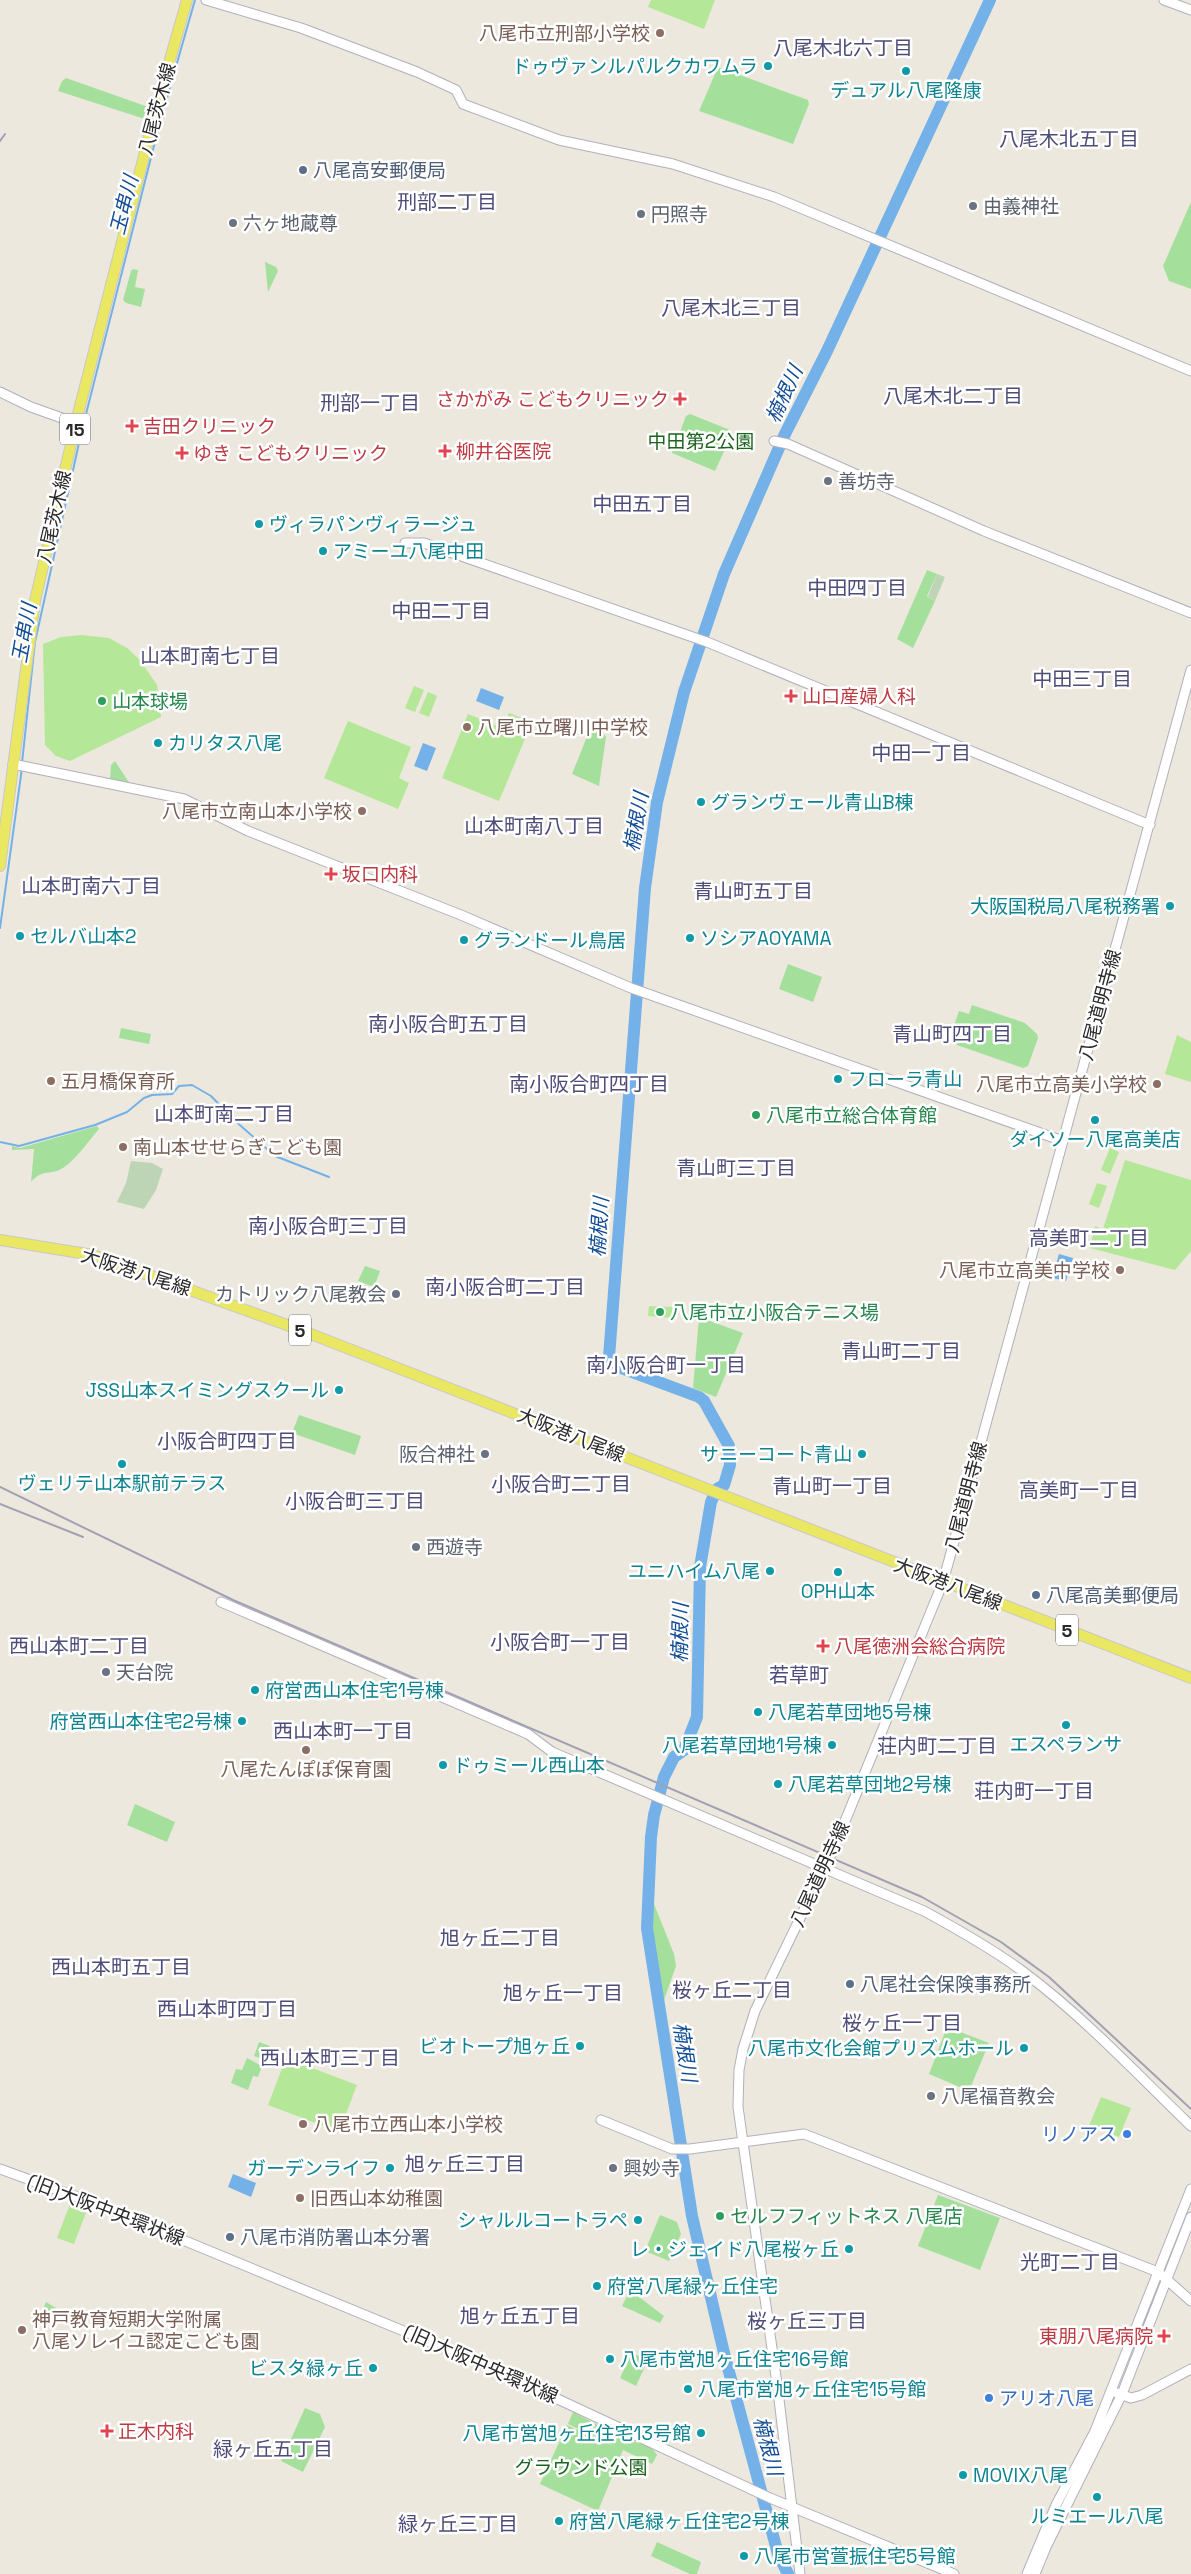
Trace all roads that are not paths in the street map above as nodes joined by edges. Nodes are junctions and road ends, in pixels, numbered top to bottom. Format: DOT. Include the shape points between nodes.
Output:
graph roads {
  1 [pos="187,0"];
  2 [pos="206,0"];
  3 [pos="1164,0"];
  4 [pos="1191,10"];
  5 [pos="1191,371"];
  6 [pos="0,392"];
  7 [pos="76,423"];
  8 [pos="774,441"];
  9 [pos="405,543"];
  10 [pos="1191,613"];
  11 [pos="1191,670"];
  12 [pos="18,765"];
  13 [pos="1150,825"];
  14 [pos="0,866"];
  15 [pos="1063,1141"];
  16 [pos="0,1240"];
  17 [pos="943,1582"];
  18 [pos="221,1602"];
  19 [pos="1191,1678"];
  20 [pos="824,1868"];
  21 [pos="601,2120"];
  22 [pos="1191,2126"];
  23 [pos="742,2141"];
  24 [pos="0,2169"];
  25 [pos="1191,2189"];
  26 [pos="1191,2216"];
  27 [pos="1158,2272"];
  28 [pos="1167,2278"];
  29 [pos="1191,2301"];
  30 [pos="1191,2369"];
  31 [pos="1112,2391"];
  32 [pos="1122,2394"];
  33 [pos="792,2507"];
  34 [pos="800,2574"];
  35 [pos="954,2574"];
  36 [pos="1027,2574"];
  37 [pos="1035,2574"];
  1 -- 7 [label="main road, 八尾茨木線 / 15"];
  2 -- 5 [label="street" via="301,28 417,72 456,90 463,104 559,140 673,164 774,197"];
  3 -- 4 [label="street"];
  6 -- 7 [label="street"];
  7 -- 12 [label="main road, 八尾茨木線 / 15" via="35,601"];
  8 -- 10 [label="street" via="788,444 984,531"];
  9 -- 13 [label="street" via="424,543 700,639"];
  11 -- 13 [label="street, 八尾道明寺線"];
  12 -- 14 [label="main road, 八尾茨木線 / 15"];
  12 -- 15 [label="street" via="184,799 248,831 446,908 631,988"];
  13 -- 15 [label="street, 八尾道明寺線"];
  15 -- 17 [label="street, 八尾道明寺線"];
  16 -- 17 [label="main road, 大阪港八尾線 / 5" via="86,1254 136,1270 399,1367"];
  17 -- 19 [label="main road, 大阪港八尾線 / 5"];
  17 -- 20 [label="street, 八尾道明寺線"];
  18 -- 20 [label="street" via="528,1734 552,1752"];
  20 -- 22 [label="street" via="924,1911 1006,1959 1093,2031"];
  20 -- 23 [label="street, 八尾道明寺線" via="745,2040 738,2089"];
  21 -- 23 [label="street" via="672,2149"];
  23 -- 27 [label="street" via="804,2134"];
  23 -- 33 [label="street, 八尾道明寺線"];
  24 -- 33 [label="street, (旧)大阪中央環状線" via="93,2203 474,2360"];
  25 -- 27 [label="street"];
  26 -- 28 [label="street"];
  27 -- 28 [label="street"];
  27 -- 31 [label="street"];
  28 -- 29 [label="street"];
  28 -- 32 [label="street"];
  30 -- 32 [label="street" via="1142,2395 1131,2398"];
  31 -- 32 [label="street"];
  31 -- 36 [label="street" via="1091,2440 1056,2505"];
  32 -- 37 [label="street"];
  33 -- 34 [label="street, 八尾道明寺線"];
  33 -- 35 [label="street, (旧)大阪中央環状線"];
}
